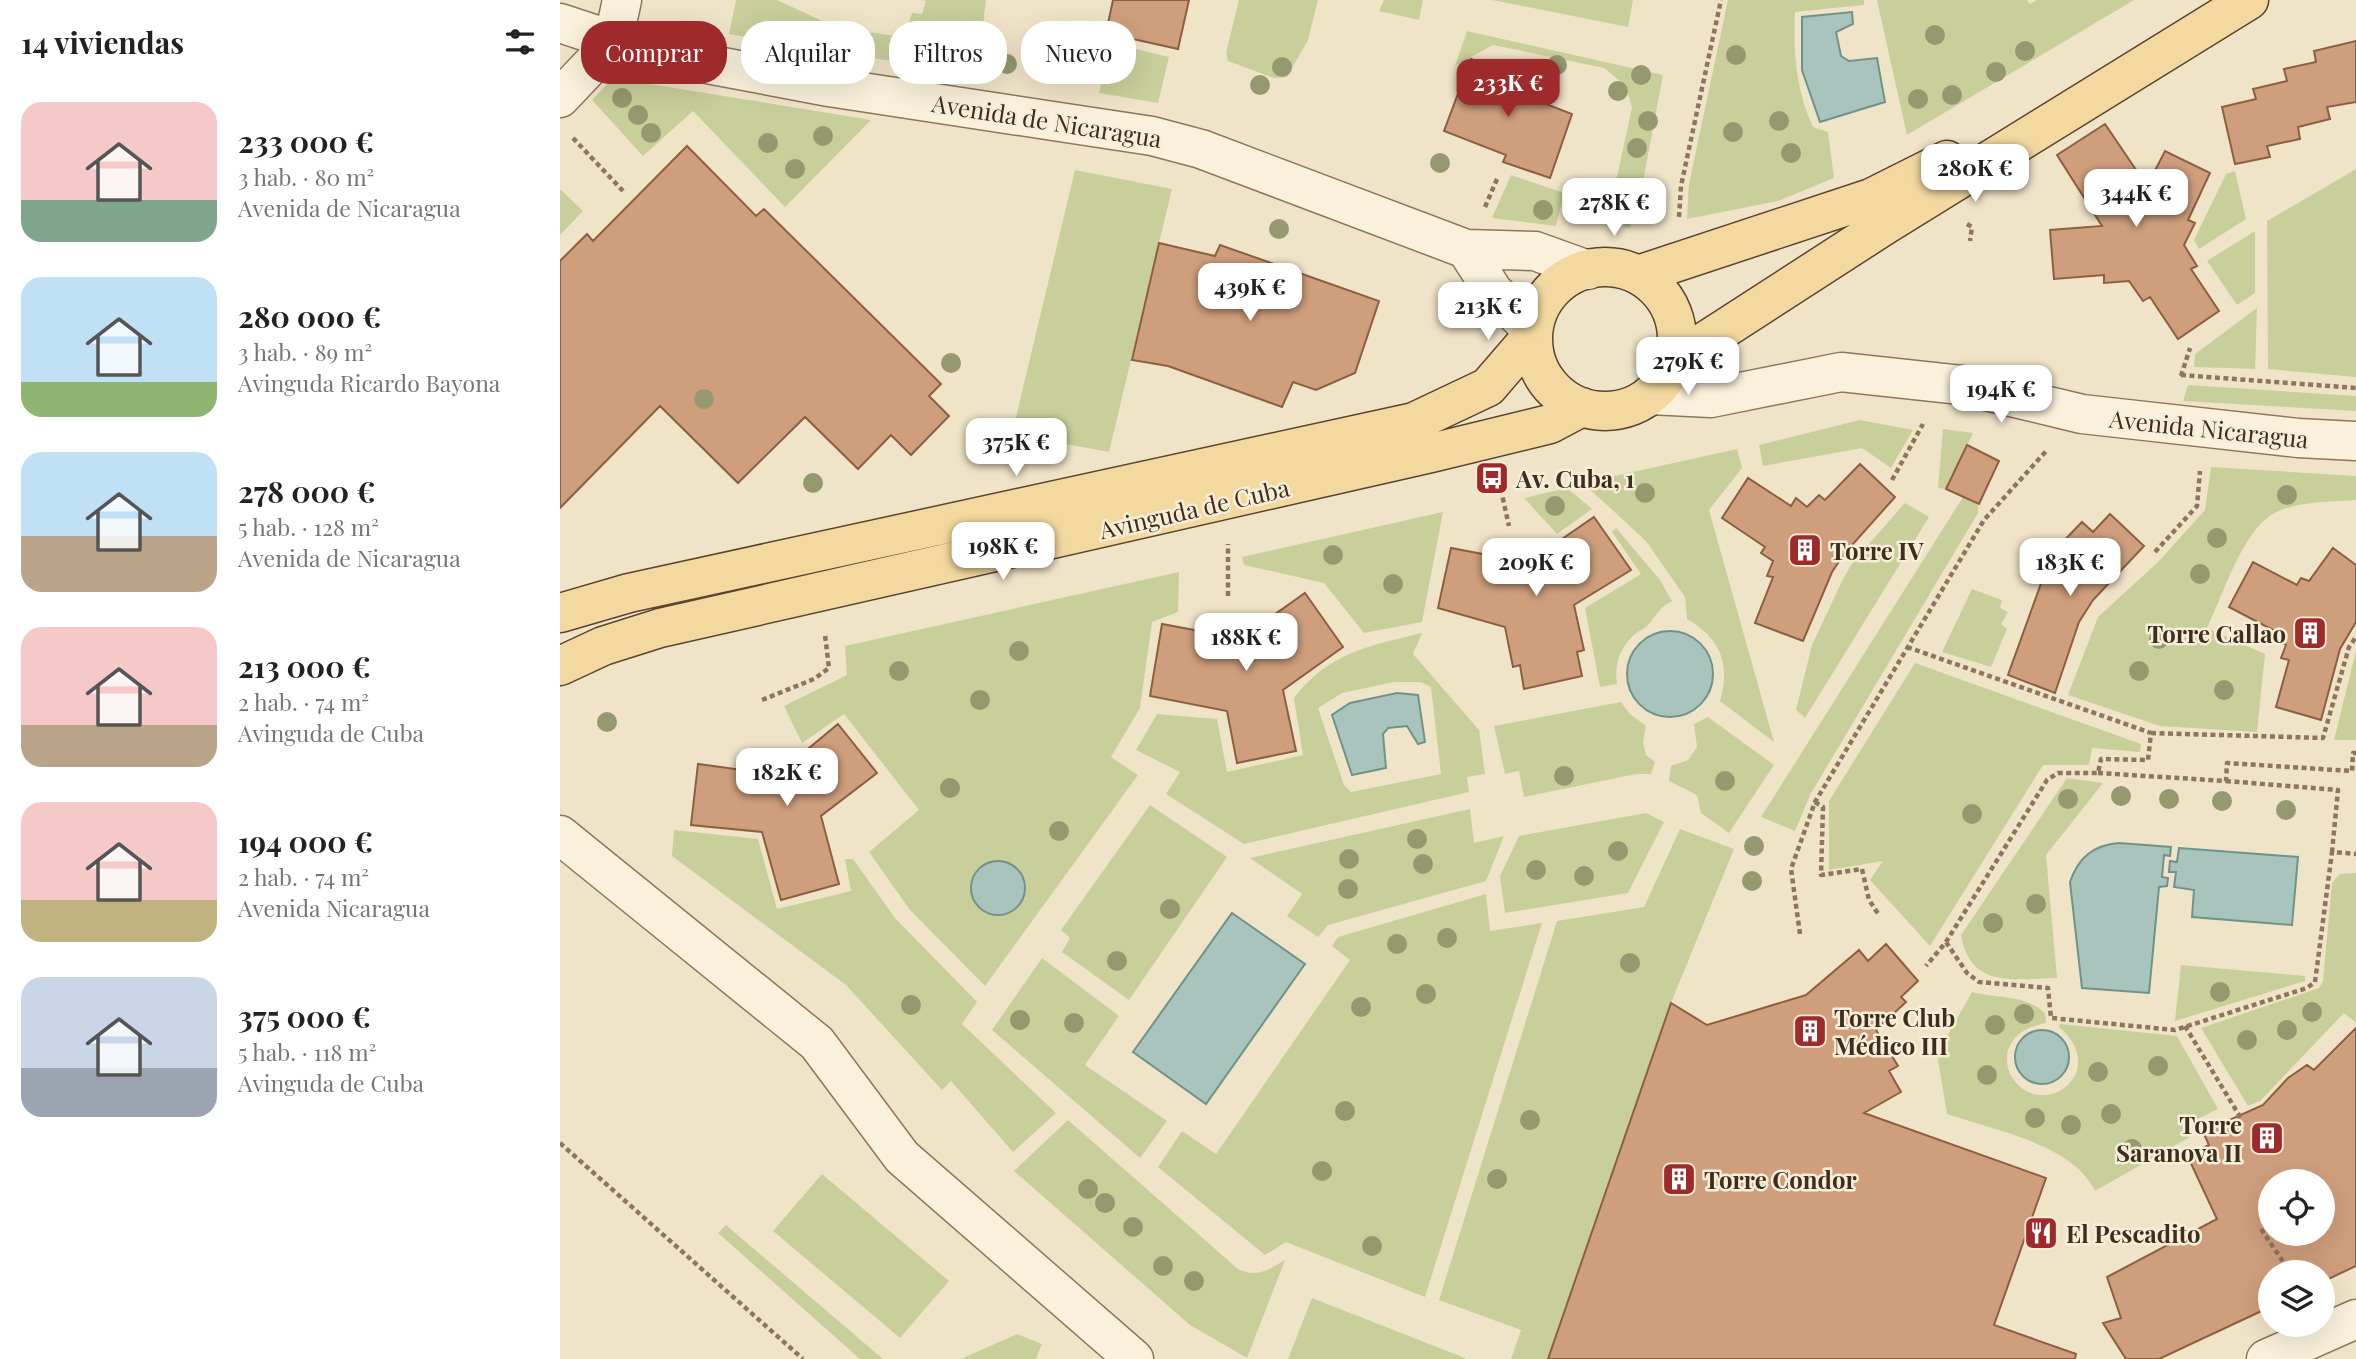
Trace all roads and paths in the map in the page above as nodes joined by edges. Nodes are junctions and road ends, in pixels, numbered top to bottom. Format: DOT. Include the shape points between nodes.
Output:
graph roads {
  1 [pos="622,0"];
  2 [pos="1721,0"];
  3 [pos="2209,0"];
  4 [pos="2249,0"];
  5 [pos="618,21"];
  6 [pos="560,23"];
  7 [pos="581,31"];
  8 [pos="727,68"];
  9 [pos="583,84"];
  10 [pos="562,113"];
  11 [pos="623,191"];
  12 [pos="1466,249"];
  13 [pos="1680,260"];
  14 [pos="1588,270"];
  15 [pos="1637,275"];
  16 [pos="1533,333"];
  17 [pos="1673,362"];
  18 [pos="2181,375"];
  19 [pos="1943,383"];
  20 [pos="2356,388"];
  21 [pos="1650,395"];
  22 [pos="1582,407"];
  23 [pos="2065,410"];
  24 [pos="2203,428"];
  25 [pos="2356,441"];
  26 [pos="1892,480"];
  27 [pos="1229,501"];
  28 [pos="2155,552"];
  29 [pos="820,593"];
  30 [pos="1228,596"];
  31 [pos="560,613"];
  32 [pos="2356,637"];
  33 [pos="1907,647"];
  34 [pos="560,666"];
  35 [pos="762,700"];
  36 [pos="2151,733"];
  37 [pos="2356,753"];
  38 [pos="2098,774"];
  39 [pos="2226,781"];
  40 [pos="1815,802"];
  41 [pos="560,835"];
  42 [pos="2332,852"];
  43 [pos="2356,854"];
  44 [pos="1880,915"];
  45 [pos="1800,934"];
  46 [pos="1946,942"];
  47 [pos="1926,966"];
  48 [pos="2185,1026"];
  49 [pos="2242,1120"];
  50 [pos="560,1143"];
  51 [pos="2356,1319"];
  52 [pos="803,1359"];
  53 [pos="1134,1359"];
  54 [pos="2266,1359"];
  1 -- 5 [label="street"];
  2 -- 13 [label="path" via="1681,186"];
  3 -- 13 [label="main road" via="1940,164 1882,193"];
  4 -- 17 [label="main road"];
  6 -- 7 [label="street"];
  8 -- 12 [label="street, Avenida de Nicaragua" via="1152,136 1201,149"];
  9 -- 10 [label="street"];
  10 -- 11 [label="path"];
  12 -- 14 [label="street, Avenida de Nicaragua" via="1535,251"];
  12 -- 16 [label="street" via="1493,292"];
  13 -- 15 [label="main road"];
  14 -- 15 [label="main road" via="1618,268"];
  14 -- 16 [label="main road" via="1559,283 1545,298"];
  15 -- 17 [label="main road" via="1654,286 1675,321"];
  16 -- 22 [label="main road" via="1534,356 1542,376 1555,391"];
  16 -- 31 [label="main road, Avinguda de Cuba" via="1488,387 1415,422 629,593"];
  17 -- 21 [label="main road"];
  18 -- 20 [label="path"];
  19 -- 21 [label="street, Avenida Nicaragua" via="1841,372 1711,398"];
  19 -- 23 [label="street, Avenida Nicaragua"];
  19 -- 26 [label="path" via="1931,415 1913,438"];
  21 -- 22 [label="main road" via="1612,411"];
  22 -- 27 [label="main road, Avinguda de Cuba" via="1550,424"];
  23 -- 24 [label="street, Avenida Nicaragua"];
  23 -- 33 [label="path" via="2049,447 1984,520"];
  24 -- 25 [label="street, Avenida Nicaragua"];
  24 -- 28 [label="path" via="2197,506"];
  27 -- 29 [label="main road, Avinguda de Cuba"];
  27 -- 30 [label="path"];
  29 -- 34 [label="main road, Avinguda de Cuba" via="660,628"];
  29 -- 35 [label="path" via="829,668"];
  32 -- 36 [label="path" via="2349,647 2323,738"];
  33 -- 36 [label="path"];
  33 -- 40 [label="path"];
  36 -- 38 [label="path" via="2148,760 2101,759"];
  37 -- 39 [label="path" via="2352,771 2227,763"];
  38 -- 39 [label="path"];
  38 -- 46 [label="path" via="2058,773 2048,779"];
  39 -- 42 [label="path" via="2338,790"];
  40 -- 44 [label="path" via="1823,807 1821,875 1862,869 1869,900"];
  40 -- 45 [label="path" via="1791,869"];
  41 -- 53 [label="street" via="817,1043 902,1157"];
  42 -- 43 [label="path"];
  42 -- 48 [label="path" via="2315,982"];
  46 -- 47 [label="path"];
  46 -- 48 [label="path" via="1967,973 1979,982 2048,988 2051,1017 2175,1030"];
  48 -- 49 [label="path"];
  50 -- 52 [label="path"];
  51 -- 54 [label="street"];
}
